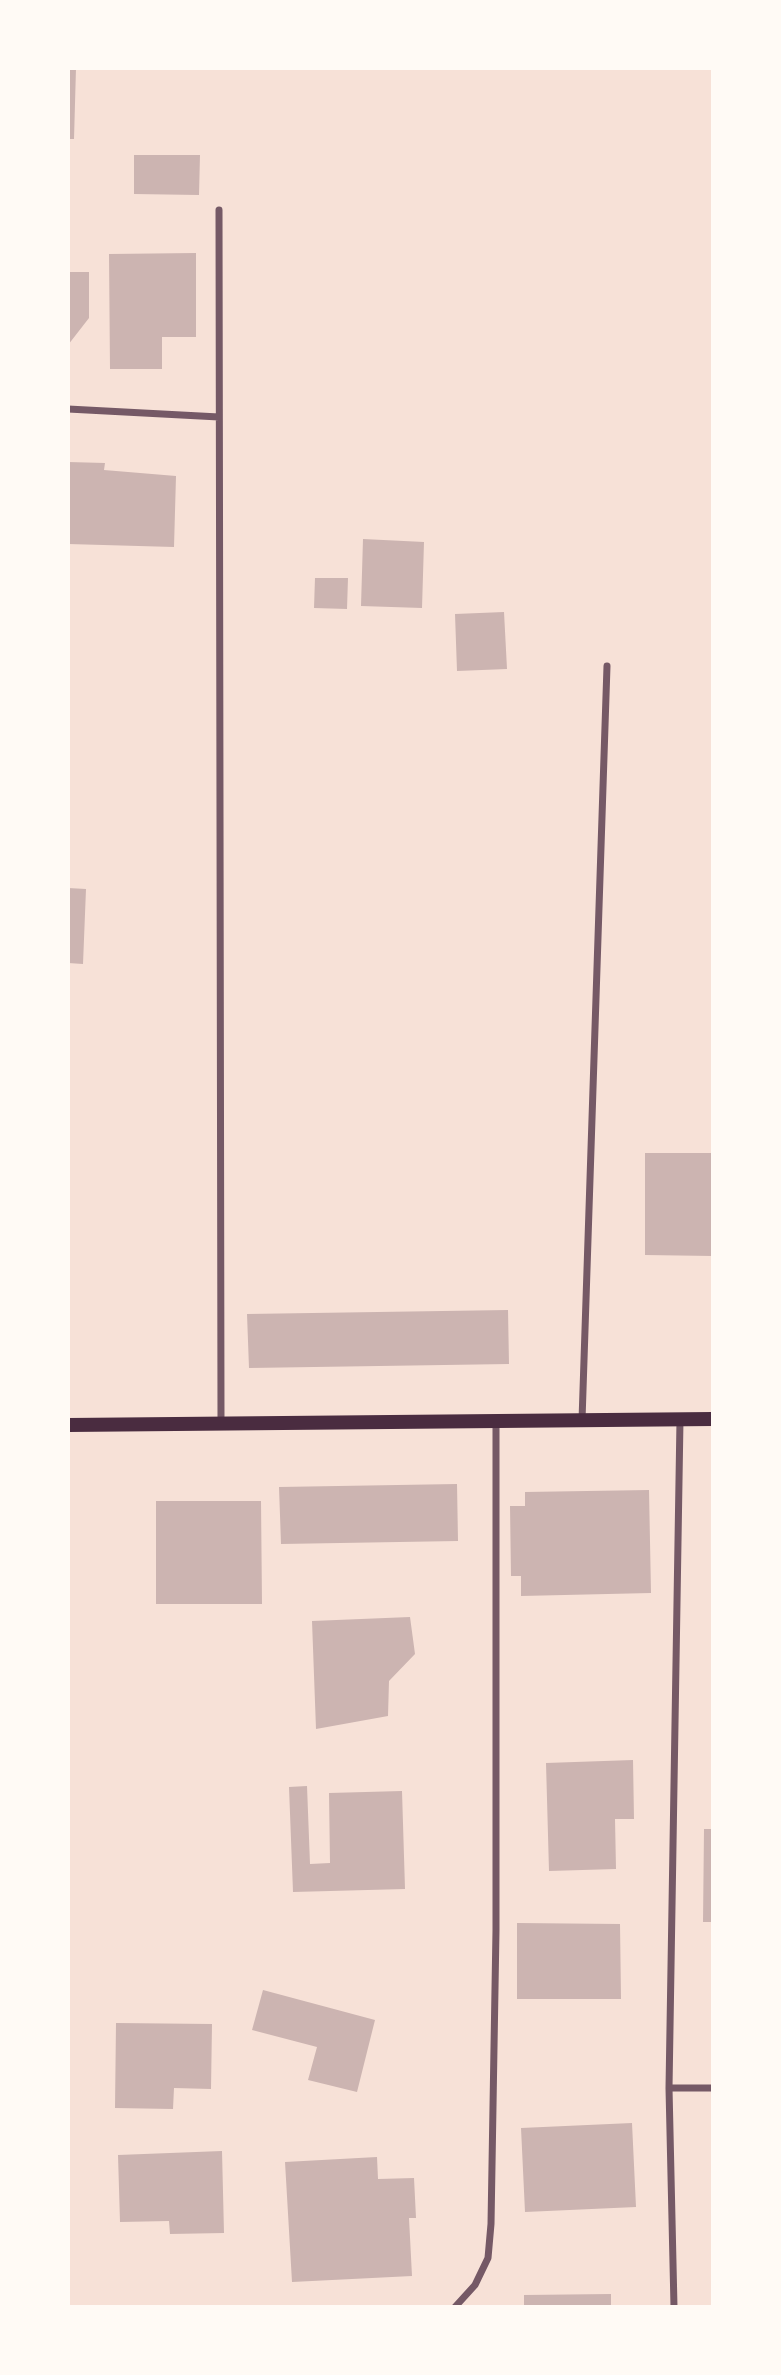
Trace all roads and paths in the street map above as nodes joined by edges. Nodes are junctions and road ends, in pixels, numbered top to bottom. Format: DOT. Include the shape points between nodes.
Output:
graph roads {
  1 [pos="219,211"];
  2 [pos="68,409"];
  3 [pos="219,417"];
  4 [pos="607,666"];
  5 [pos="713,1419"];
  6 [pos="582,1420"];
  7 [pos="680,1420"];
  8 [pos="496,1421"];
  9 [pos="221,1423"];
  10 [pos="68,1426"];
  11 [pos="669,2088"];
  12 [pos="713,2088"];
  13 [pos="455,2307"];
  14 [pos="674,2307"];
  1 -- 3 [label="street"];
  2 -- 3 [label="street"];
  3 -- 9 [label="street"];
  4 -- 6 [label="street"];
  5 -- 7 [label="main road"];
  6 -- 7 [label="main road"];
  6 -- 8 [label="main road"];
  7 -- 11 [label="street"];
  8 -- 9 [label="main road"];
  8 -- 13 [label="street" via="491,2224 488,2258 475,2285"];
  9 -- 10 [label="main road"];
  11 -- 12 [label="street"];
  11 -- 14 [label="street"];
}
